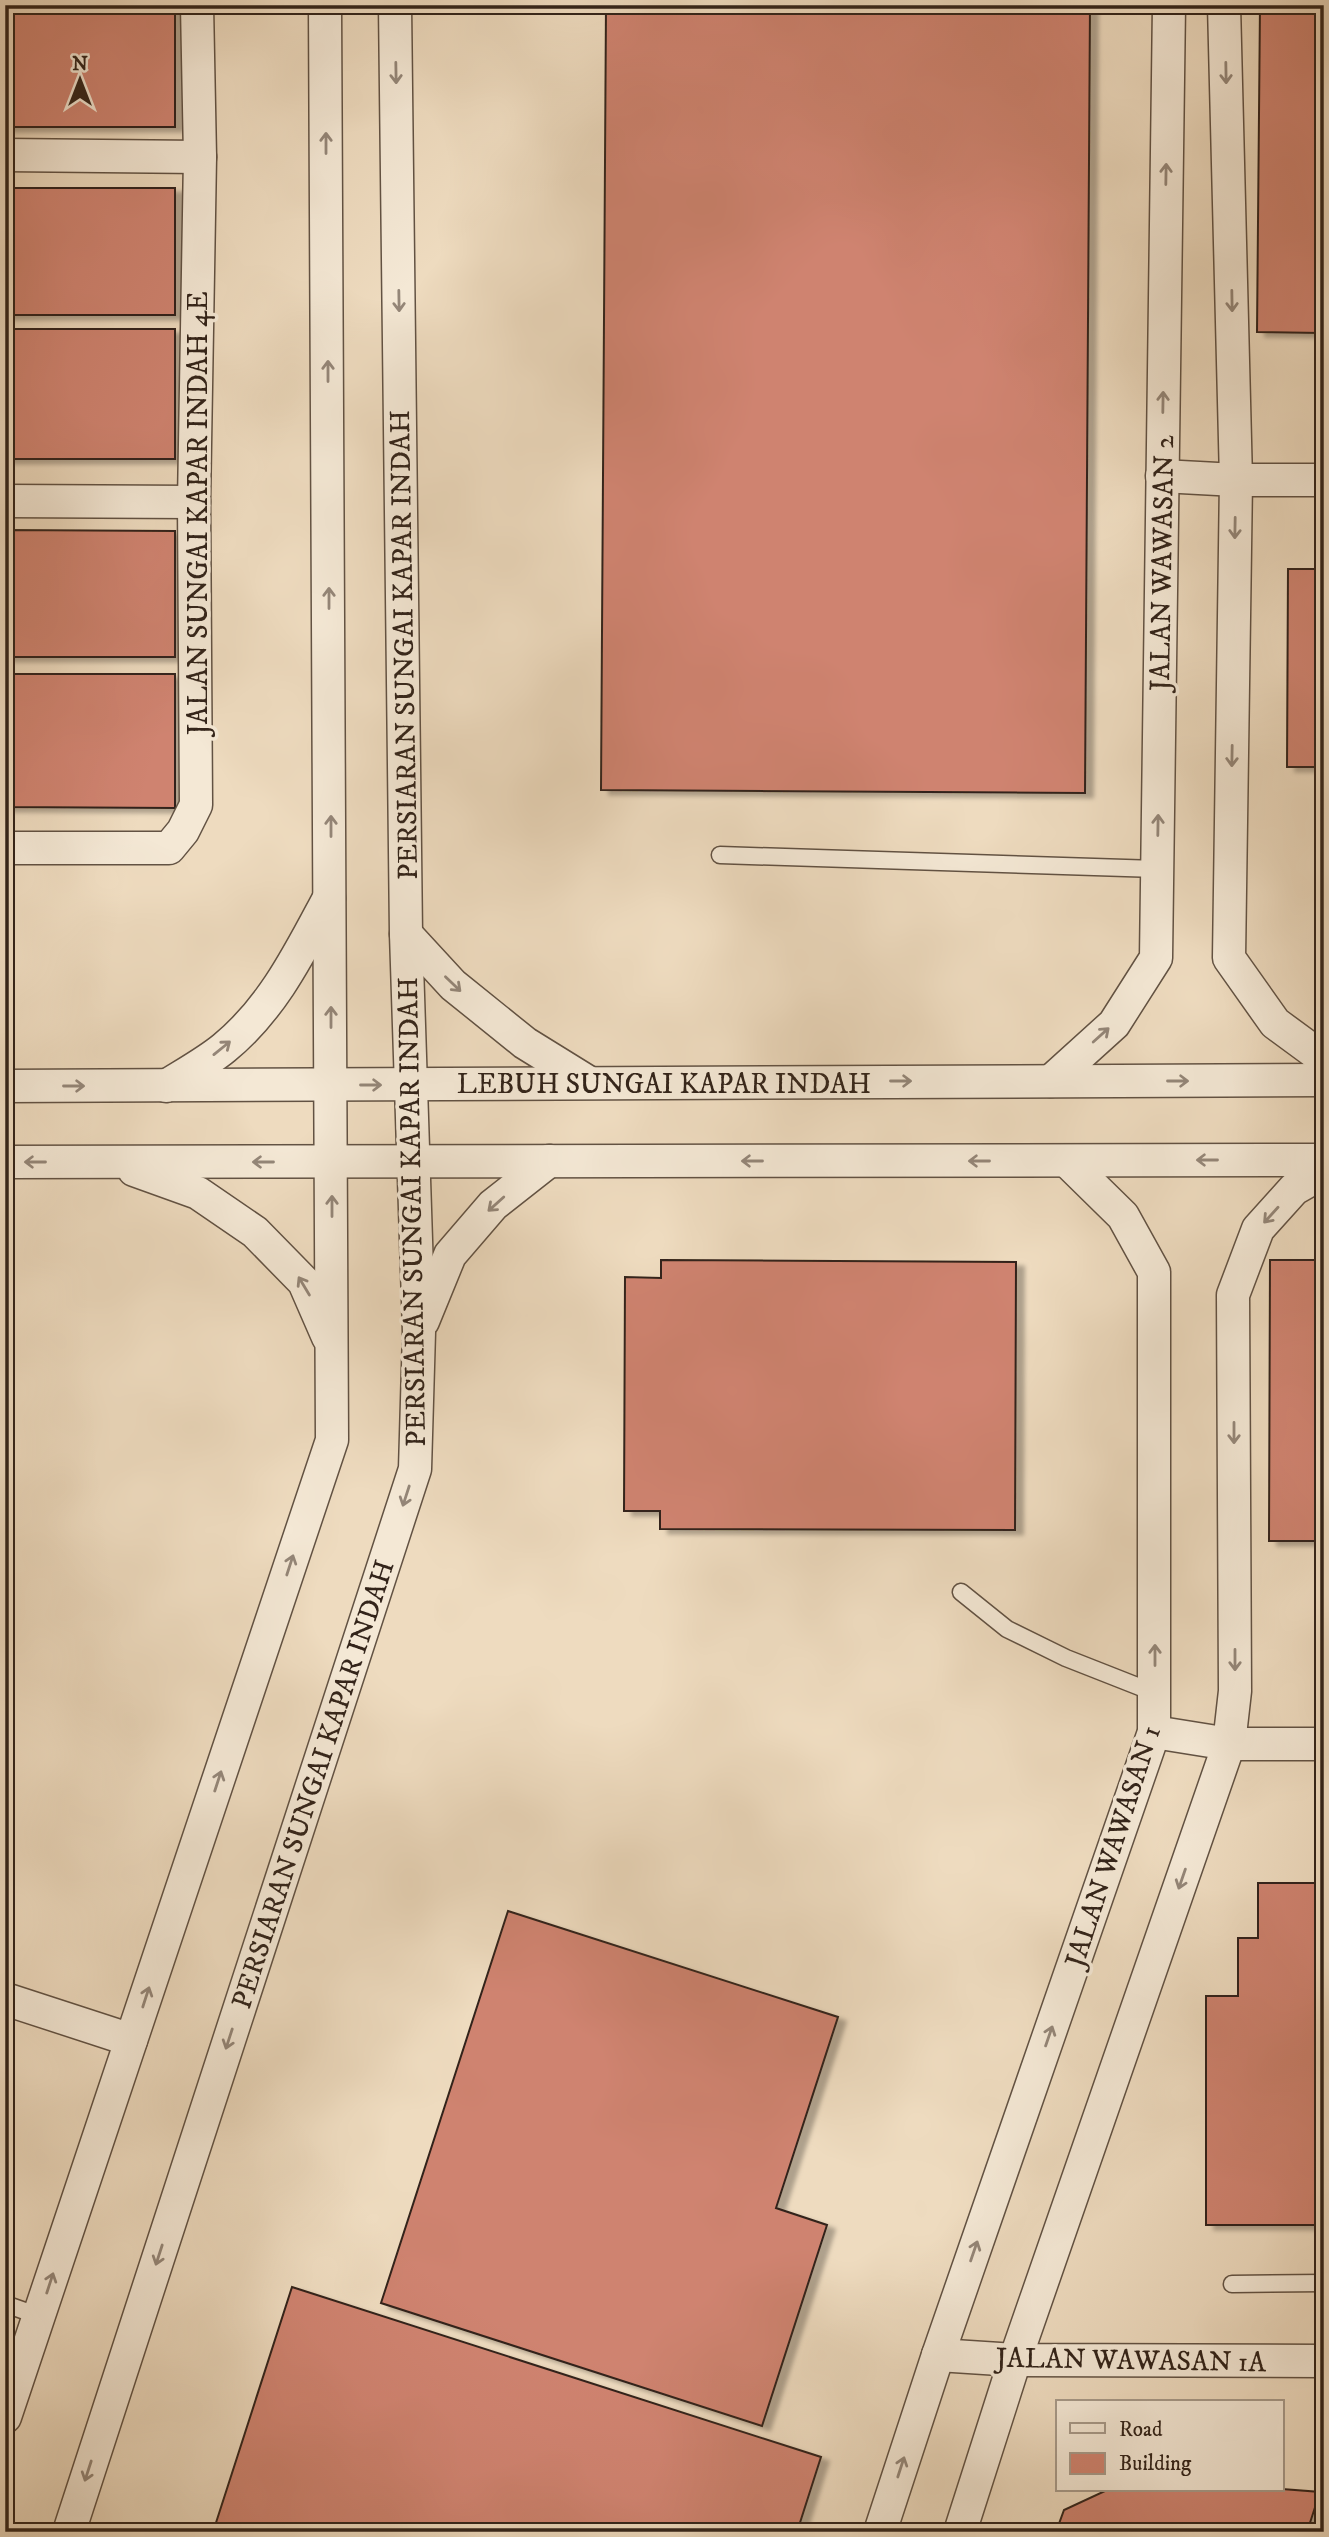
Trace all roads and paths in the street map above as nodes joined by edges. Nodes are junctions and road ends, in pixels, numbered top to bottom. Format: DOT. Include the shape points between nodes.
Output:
graph roads {
  1 [pos="197,5"];
  2 [pos="325,5"];
  3 [pos="395,5"];
  4 [pos="1168,5"];
  5 [pos="1224,5"];
  6 [pos="5,155"];
  7 [pos="200,157"];
  8 [pos="1162,476"];
  9 [pos="1236,480"];
  10 [pos="1324,480"];
  11 [pos="5,501"];
  12 [pos="194,502"];
  13 [pos="5,848"];
  14 [pos="720,855"];
  15 [pos="1157,869"];
  16 [pos="331,894"];
  17 [pos="406,934"];
  18 [pos="1324,1059"];
  19 [pos="1324,1080"];
  20 [pos="1051,1081"];
  21 [pos="588,1082"];
  22 [pos="411,1084"];
  23 [pos="332,1085"];
  24 [pos="5,1086"];
  25 [pos="166,1086"];
  26 [pos="1067,1160"];
  27 [pos="1324,1160"];
  28 [pos="549,1161"];
  29 [pos="5,1162"];
  30 [pos="113,1162"];
  31 [pos="332,1162"];
  32 [pos="414,1162"];
  33 [pos="1324,1172"];
  34 [pos="419,1332"];
  35 [pos="333,1348"];
  36 [pos="961,1592"];
  37 [pos="1155,1693"];
  38 [pos="1154,1732"];
  39 [pos="1229,1744"];
  40 [pos="1324,1744"];
  41 [pos="6,2002"];
  42 [pos="131,2040"];
  43 [pos="1324,2283"];
  44 [pos="1232,2284"];
  45 [pos="5,2304"];
  46 [pos="39,2316"];
  47 [pos="938,2355"];
  48 [pos="1016,2360"];
  49 [pos="1324,2361"];
  50 [pos="5,2417"];
  51 [pos="69,2532"];
  52 [pos="880,2532"];
  53 [pos="960,2532"];
  1 -- 7 [label="street, JALAN SUNGAI KAPAR INDAH 4E"];
  16 -- 2 [label="street, one-way"];
  3 -- 17 [label="street, PERSIARAN SUNGAI KAPAR INDAH, one-way"];
  8 -- 4 [label="street, JALAN WAWASAN 2, one-way"];
  5 -- 9 [label="street, one-way"];
  6 -- 7 [label="street"];
  7 -- 12 [label="street, JALAN SUNGAI KAPAR INDAH 4E"];
  8 -- 9 [label="street"];
  15 -- 8 [label="street, JALAN WAWASAN 2, one-way"];
  9 -- 10 [label="street"];
  9 -- 18 [label="street, one-way" via="1229,958 1275,1023"];
  11 -- 12 [label="street"];
  12 -- 13 [label="street, JALAN SUNGAI KAPAR INDAH 4E" via="196,805 183,831 169,848"];
  14 -- 15 [label="lane"];
  20 -- 15 [label="street, JALAN WAWASAN 2, one-way" via="1114,1024 1156,958"];
  23 -- 16 [label="street, one-way"];
  25 -- 16 [label="street, one-way" via="225,1047 273,996"];
  17 -- 21 [label="street, one-way" via="453,985 525,1043"];
  17 -- 22 [label="street, PERSIARAN SUNGAI KAPAR INDAH"];
  20 -- 19 [label="street, LEBUH SUNGAI KAPAR INDAH, one-way"];
  21 -- 20 [label="street, LEBUH SUNGAI KAPAR INDAH, one-way"];
  21 -- 22 [label="street, LEBUH SUNGAI KAPAR INDAH"];
  23 -- 22 [label="street, LEBUH SUNGAI KAPAR INDAH, one-way"];
  22 -- 32 [label="street, PERSIARAN SUNGAI KAPAR INDAH"];
  23 -- 25 [label="street, LEBUH SUNGAI KAPAR INDAH"];
  23 -- 31 [label="street"];
  24 -- 25 [label="street, LEBUH SUNGAI KAPAR INDAH, one-way"];
  27 -- 26 [label="street, one-way"];
  26 -- 28 [label="street, one-way"];
  37 -- 26 [label="street, JALAN WAWASAN 1, one-way" via="1154,1272 1123,1216"];
  28 -- 32 [label="street"];
  28 -- 34 [label="street, one-way" via="493,1205 450,1255"];
  30 -- 29 [label="street, one-way"];
  31 -- 30 [label="street, one-way"];
  35 -- 30 [label="street, one-way" via="304,1282 255,1232 198,1193"];
  31 -- 32 [label="street"];
  35 -- 31 [label="street, one-way"];
  32 -- 34 [label="street, PERSIARAN SUNGAI KAPAR INDAH"];
  33 -- 39 [label="street, one-way" via="1294,1189 1258,1229 1233,1294 1236,1691"];
  34 -- 51 [label="street, PERSIARAN SUNGAI KAPAR INDAH, one-way" via="415,1469"];
  42 -- 35 [label="street, one-way" via="332,1440"];
  36 -- 37 [label="lane" via="1007,1629"];
  37 -- 38 [label="street, JALAN WAWASAN 1"];
  38 -- 39 [label="street"];
  47 -- 38 [label="street, JALAN WAWASAN 1, one-way"];
  39 -- 40 [label="street"];
  39 -- 48 [label="street, one-way"];
  41 -- 42 [label="street"];
  46 -- 42 [label="street, one-way"];
  43 -- 44 [label="lane"];
  45 -- 46 [label="lane"];
  46 -- 50 [label="street"];
  47 -- 48 [label="street, JALAN WAWASAN 1A"];
  52 -- 47 [label="street, JALAN WAWASAN 1, one-way"];
  48 -- 49 [label="street, JALAN WAWASAN 1A"];
  48 -- 53 [label="street"];
}
